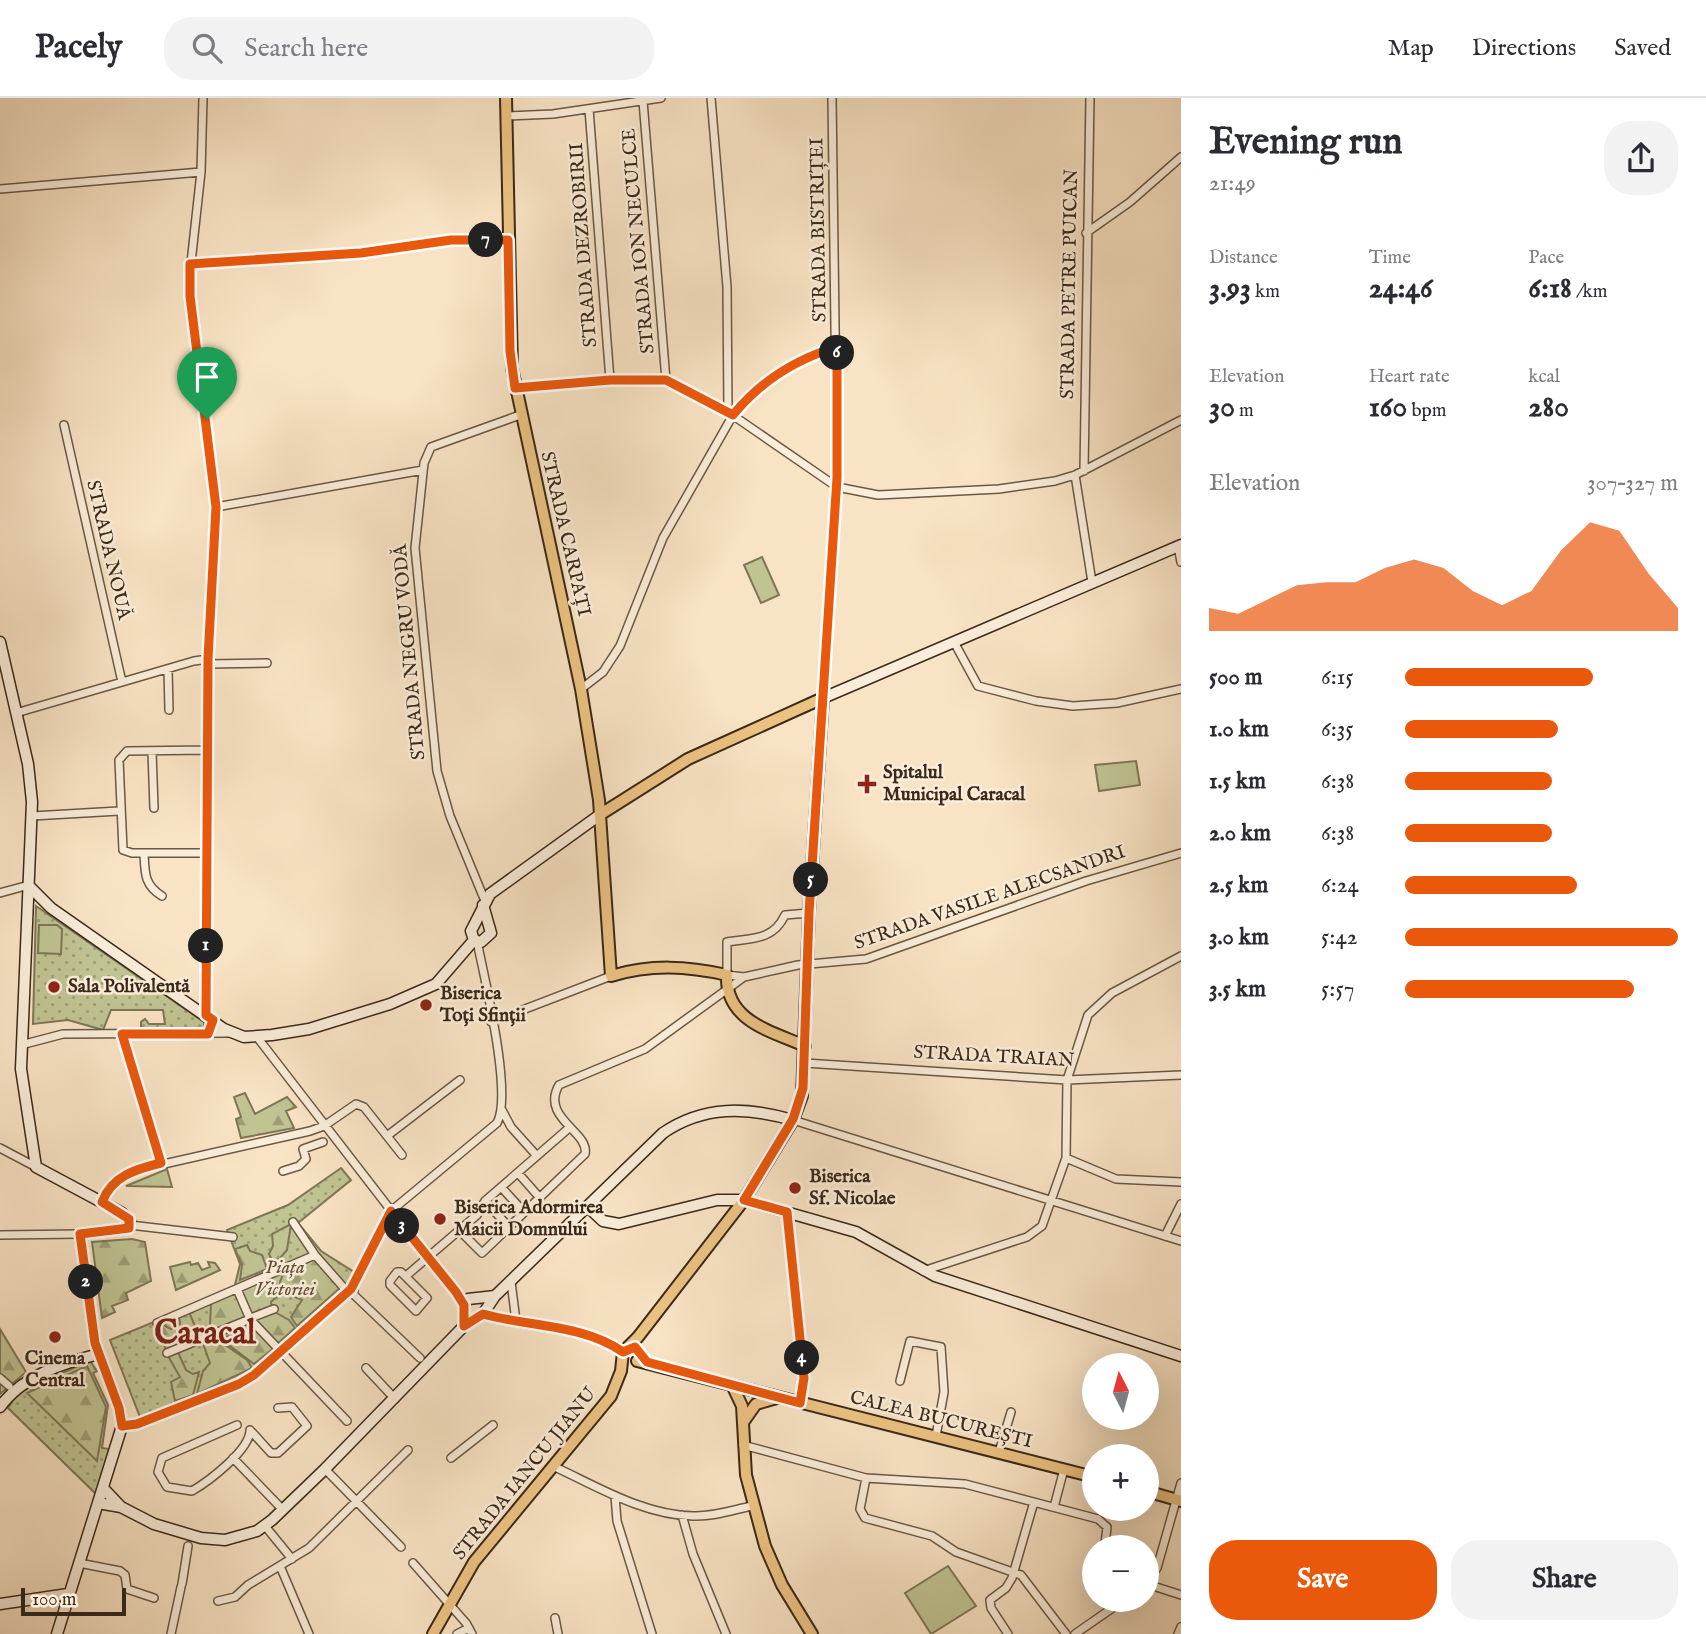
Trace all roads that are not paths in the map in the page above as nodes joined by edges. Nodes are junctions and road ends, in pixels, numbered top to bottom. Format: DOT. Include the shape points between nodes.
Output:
graph roads {
  1 [pos="203,98"];
  2 [pos="506,98"];
  3 [pos="661,98"];
  4 [pos="711,98"];
  5 [pos="832,98"];
  6 [pos="1090,98"];
  7 [pos="643,101"];
  8 [pos="589,109"];
  9 [pos="506,116"];
  10 [pos="1181,157"];
  11 [pos="201,172"];
  12 [pos="0,188"];
  13 [pos="1086,233"];
  14 [pos="508,240"];
  15 [pos="190,264"];
  16 [pos="837,347"];
  17 [pos="610,380"];
  18 [pos="666,380"];
  19 [pos="515,388"];
  20 [pos="731,413"];
  21 [pos="520,415"];
  22 [pos="1181,420"];
  23 [pos="64,425"];
  24 [pos="423,470"];
  25 [pos="1084,471"];
  26 [pos="1075,475"];
  27 [pos="837,487"];
  28 [pos="216,507"];
  29 [pos="1180,545"];
  30 [pos="1181,562"];
  31 [pos="1092,582"];
  32 [pos="0,642"];
  33 [pos="954,642"];
  34 [pos="208,662"];
  35 [pos="267,663"];
  36 [pos="168,669"];
  37 [pos="121,682"];
  38 [pos="580,689"];
  39 [pos="1181,689"];
  40 [pos="823,698"];
  41 [pos="169,710"];
  42 [pos="16,713"];
  43 [pos="208,750"];
  44 [pos="152,751"];
  45 [pos="154,808"];
  46 [pos="120,811"];
  47 [pos="601,814"];
  48 [pos="32,817"];
  49 [pos="144,853"];
  50 [pos="206,853"];
  51 [pos="1181,853"];
  52 [pos="29,886"];
  53 [pos="0,892"];
  54 [pos="162,896"];
  55 [pos="484,903"];
  56 [pos="809,913"];
  57 [pos="487,924"];
  58 [pos="474,925"];
  59 [pos="480,940"];
  60 [pos="1181,956"];
  61 [pos="807,964"];
  62 [pos="727,975"];
  63 [pos="611,976"];
  64 [pos="744,977"];
  65 [pos="727,990"];
  66 [pos="209,1018"];
  67 [pos="491,1022"];
  68 [pos="231,1033"];
  69 [pos="122,1034"];
  70 [pos="208,1034"];
  71 [pos="257,1037"];
  72 [pos="21,1045"];
  73 [pos="805,1046"];
  74 [pos="805,1063"];
  75 [pos="1181,1075"];
  76 [pos="460,1080"];
  77 [pos="1067,1080"];
  78 [pos="502,1110"];
  79 [pos="793,1119"];
  80 [pos="324,1126"];
  81 [pos="569,1128"];
  82 [pos="387,1136"];
  83 [pos="323,1142"];
  84 [pos="0,1148"];
  85 [pos="402,1155"];
  86 [pos="537,1156"];
  87 [pos="1066,1158"];
  88 [pos="161,1163"];
  89 [pos="36,1167"];
  90 [pos="283,1171"];
  91 [pos="517,1173"];
  92 [pos="1181,1182"];
  93 [pos="501,1187"];
  94 [pos="540,1198"];
  95 [pos="1052,1199"];
  96 [pos="744,1200"];
  97 [pos="485,1201"];
  98 [pos="102,1202"];
  99 [pos="1181,1204"];
  100 [pos="588,1207"];
  101 [pos="391,1211"];
  102 [pos="524,1212"];
  103 [pos="787,1212"];
  104 [pos="293,1222"];
  105 [pos="130,1225"];
  106 [pos="509,1227"];
  107 [pos="460,1231"];
  108 [pos="80,1234"];
  109 [pos="0,1235"];
  110 [pos="1165,1236"];
  111 [pos="233,1237"];
  112 [pos="1181,1241"];
  113 [pos="315,1255"];
  114 [pos="427,1258"];
  115 [pos="922,1271"];
  116 [pos="406,1276"];
  117 [pos="511,1283"];
  118 [pos="344,1287"];
  119 [pos="237,1289"];
  120 [pos="475,1307"];
  121 [pos="274,1309"];
  122 [pos="247,1320"];
  123 [pos="516,1321"];
  124 [pos="157,1323"];
  125 [pos="282,1350"];
  126 [pos="167,1353"];
  127 [pos="99,1354"];
  128 [pos="632,1355"];
  129 [pos="421,1356"];
  130 [pos="1181,1356"];
  131 [pos="366,1368"];
  132 [pos="0,1378"];
  133 [pos="900,1381"];
  134 [pos="9,1386"];
  135 [pos="746,1398"];
  136 [pos="395,1399"];
  137 [pos="800,1403"];
  138 [pos="0,1407"];
  139 [pos="278,1408"];
  140 [pos="1011,1412"];
  141 [pos="347,1421"];
  142 [pos="237,1425"];
  143 [pos="493,1425"];
  144 [pos="122,1426"];
  145 [pos="936,1436"];
  146 [pos="743,1445"];
  147 [pos="408,1450"];
  148 [pos="999,1452"];
  149 [pos="233,1458"];
  150 [pos="451,1458"];
  151 [pos="555,1467"];
  152 [pos="325,1469"];
  153 [pos="1064,1469"];
  154 [pos="1082,1474"];
  155 [pos="866,1478"];
  156 [pos="1181,1483"];
  157 [pos="103,1488"];
  158 [pos="1159,1495"];
  159 [pos="615,1496"];
  160 [pos="1179,1500"];
  161 [pos="356,1502"];
  162 [pos="1034,1502"];
  163 [pos="98,1503"];
  164 [pos="752,1506"];
  165 [pos="121,1507"];
  166 [pos="1054,1507"];
  167 [pos="283,1510"];
  168 [pos="682,1515"];
  169 [pos="265,1526"];
  170 [pos="1106,1535"];
  171 [pos="188,1546"];
  172 [pos="401,1547"];
  173 [pos="292,1559"];
  174 [pos="1159,1562"];
  175 [pos="79,1563"];
  176 [pos="413,1563"];
  177 [pos="280,1566"];
  178 [pos="1015,1573"];
  179 [pos="1159,1588"];
  180 [pos="68,1594"];
  181 [pos="1181,1595"];
  182 [pos="154,1598"];
  183 [pos="218,1601"];
  184 [pos="0,1604"];
  185 [pos="450,1605"];
  186 [pos="1107,1612"];
  187 [pos="555,1618"];
  188 [pos="1181,1627"];
  189 [pos="471,1631"];
  190 [pos="57,1634"];
  191 [pos="171,1634"];
  192 [pos="309,1634"];
  193 [pos="433,1634"];
  194 [pos="457,1634"];
  195 [pos="558,1634"];
  196 [pos="652,1634"];
  197 [pos="726,1634"];
  198 [pos="813,1634"];
  199 [pos="1008,1634"];
  200 [pos="1066,1634"];
  201 [pos="1075,1634"];
  202 [pos="1178,1634"];
  1 -- 11 [label="street"];
  2 -- 9 [label="main road, STRADA CARPAȚI"];
  3 -- 7 [label="street"];
  4 -- 20 [label="street" via="727,287"];
  5 -- 16 [label="street, STRADA BISTRIȚEI"];
  6 -- 13 [label="street, STRADA PETRE PUICAN"];
  7 -- 8 [label="street"];
  7 -- 18 [label="street, STRADA ION NECULCE"];
  8 -- 9 [label="street"];
  8 -- 17 [label="street, STRADA DEZROBIRII"];
  9 -- 14 [label="main road, STRADA CARPAȚI"];
  10 -- 13 [label="street"];
  11 -- 12 [label="street"];
  11 -- 15 [label="street"];
  13 -- 25 [label="street, STRADA PETRE PUICAN"];
  14 -- 15 [label="street" via="451,240 361,253"];
  14 -- 19 [label="main road, STRADA CARPAȚI"];
  15 -- 28 [label="street"];
  16 -- 20 [label="street" via="768,380"];
  16 -- 27 [label="street, STRADA BISTRIȚEI"];
  17 -- 18 [label="street"];
  17 -- 19 [label="street"];
  18 -- 20 [label="street"];
  19 -- 21 [label="main road, STRADA CARPAȚI"];
  20 -- 27 [label="street"];
  20 -- 38 [label="street" via="663,538 620,646 603,672"];
  21 -- 24 [label="street, STRADA NEGRU VODĂ" via="438,442 426,454"];
  21 -- 38 [label="main road, STRADA CARPAȚI"];
  22 -- 25 [label="street"];
  23 -- 37 [label="street, STRADA NOUĂ"];
  24 -- 28 [label="street"];
  24 -- 55 [label="street, STRADA NEGRU VODĂ" via="415,548 437,771"];
  25 -- 26 [label="street"];
  26 -- 27 [label="street" via="999,489 893,495 861,494"];
  26 -- 31 [label="street"];
  27 -- 40 [label="street, STRADA BISTRIȚEI"];
  28 -- 34 [label="street"];
  29 -- 30 [label="street"];
  29 -- 31 [label="main road"];
  31 -- 33 [label="main road"];
  32 -- 42 [label="main road"];
  33 -- 39 [label="street" via="978,686 1036,701 1094,706"];
  33 -- 40 [label="main road"];
  34 -- 35 [label="street"];
  34 -- 36 [label="street"];
  34 -- 43 [label="street"];
  36 -- 37 [label="street"];
  36 -- 41 [label="street"];
  37 -- 42 [label="street"];
  38 -- 47 [label="main road, STRADA CARPAȚI"];
  40 -- 47 [label="main road" via="688,759"];
  40 -- 56 [label="main road, STRADA IANCU JIANU"];
  42 -- 48 [label="main road"];
  43 -- 44 [label="street"];
  43 -- 50 [label="street"];
  44 -- 45 [label="street"];
  44 -- 46 [label="street" via="123,753 119,760"];
  46 -- 48 [label="street"];
  46 -- 49 [label="street" via="123,850"];
  47 -- 55 [label="main road" via="520,870"];
  47 -- 63 [label="main road, STRADA CARPAȚI"];
  48 -- 52 [label="main road"];
  49 -- 50 [label="street"];
  49 -- 54 [label="street" via="146,880 151,890"];
  50 -- 66 [label="street"];
  51 -- 61 [label="street, STRADA VASILE ALECSANDRI" via="1086,881 878,956"];
  52 -- 53 [label="street"];
  52 -- 66 [label="main road" via="51,908"];
  52 -- 72 [label="main road"];
  55 -- 57 [label="main road"];
  55 -- 58 [label="main road"];
  56 -- 61 [label="main road, STRADA IANCU JIANU"];
  56 -- 62 [label="street" via="785,915 774,931 764,936 727,942"];
  57 -- 58 [label="main road"];
  57 -- 59 [label="main road" via="491,930"];
  58 -- 59 [label="main road" via="471,930"];
  59 -- 67 [label="street"];
  59 -- 71 [label="main road" via="445,975 418,993 309,1029"];
  60 -- 77 [label="street" via="1099,1003 1081,1030"];
  61 -- 64 [label="street, STRADA VASILE ALECSANDRI"];
  61 -- 73 [label="main road, STRADA IANCU JIANU"];
  62 -- 63 [label="main road" via="662,966"];
  62 -- 64 [label="street"];
  62 -- 65 [label="main road"];
  63 -- 67 [label="street"];
  64 -- 65 [label="street"];
  65 -- 73 [label="main road" via="748,1021"];
  65 -- 81 [label="street" via="645,1049 559,1085 556,1104"];
  66 -- 68 [label="main road"];
  66 -- 70 [label="main road"];
  67 -- 78 [label="street"];
  68 -- 70 [label="street"];
  68 -- 71 [label="main road"];
  69 -- 70 [label="street"];
  69 -- 72 [label="street" via="63,1034"];
  69 -- 88 [label="street"];
  71 -- 80 [label="street"];
  72 -- 89 [label="main road"];
  73 -- 74 [label="main road, STRADA IANCU JIANU"];
  74 -- 77 [label="street, STRADA TRAIAN"];
  74 -- 79 [label="main road, STRADA IANCU JIANU" via="802,1097"];
  75 -- 77 [label="street, STRADA TRAIAN"];
  76 -- 82 [label="street"];
  77 -- 87 [label="street"];
  78 -- 86 [label="street"];
  78 -- 101 [label="street" via="489,1131"];
  79 -- 95 [label="street"];
  79 -- 96 [label="main road, STRADA IANCU JIANU"];
  79 -- 100 [label="main road" via="739,1110 688,1118 653,1142"];
  80 -- 82 [label="street" via="356,1104"];
  80 -- 88 [label="street"];
  80 -- 101 [label="street"];
  81 -- 86 [label="street"];
  81 -- 94 [label="street" via="586,1147 585,1154"];
  82 -- 85 [label="street"];
  83 -- 90 [label="street" via="303,1149 306,1159"];
  84 -- 89 [label="street"];
  86 -- 91 [label="street"];
  87 -- 92 [label="street" via="1116,1179"];
  87 -- 95 [label="street"];
  88 -- 98 [label="street" via="124,1175"];
  89 -- 98 [label="main road"];
  91 -- 93 [label="street"];
  91 -- 94 [label="street"];
  93 -- 97 [label="street"];
  93 -- 102 [label="street"];
  94 -- 102 [label="street"];
  95 -- 110 [label="street"];
  95 -- 115 [label="street" via="1036,1231"];
  96 -- 100 [label="main road" via="723,1199 619,1224 603,1221"];
  96 -- 103 [label="main road"];
  96 -- 128 [label="main road, STRADA IANCU JIANU"];
  97 -- 106 [label="street"];
  97 -- 107 [label="street" via="483,1209"];
  98 -- 105 [label="main road" via="126,1216"];
  99 -- 110 [label="street"];
  100 -- 117 [label="main road"];
  101 -- 114 [label="street"];
  101 -- 125 [label="street" via="351,1289"];
  102 -- 106 [label="street"];
  103 -- 115 [label="main road" via="856,1232"];
  103 -- 137 [label="street" via="804,1378"];
  104 -- 113 [label="street"];
  105 -- 108 [label="main road" via="122,1231"];
  105 -- 111 [label="street"];
  106 -- 107 [label="street" via="482,1253"];
  107 -- 114 [label="street"];
  108 -- 109 [label="street"];
  108 -- 127 [label="main road"];
  110 -- 112 [label="street"];
  113 -- 118 [label="street"];
  113 -- 119 [label="street"];
  114 -- 116 [label="street"];
  114 -- 120 [label="street"];
  115 -- 130 [label="main road"];
  116 -- 116 [label="street" via="399,1271 389,1283 416,1311 427,1299"];
  117 -- 120 [label="main road"];
  117 -- 123 [label="street"];
  119 -- 122 [label="street"];
  119 -- 124 [label="street"];
  120 -- 123 [label="main road"];
  120 -- 136 [label="main road" via="464,1326"];
  121 -- 122 [label="street"];
  122 -- 125 [label="street"];
  122 -- 126 [label="street"];
  123 -- 128 [label="main road" via="594,1336"];
  125 -- 141 [label="street"];
  125 -- 144 [label="street" via="246,1381"];
  127 -- 138 [label="main road" via="26,1381"];
  127 -- 144 [label="main road"];
  128 -- 135 [label="main road"];
  128 -- 151 [label="main road, STRADA IANCU JIANU" via="611,1396"];
  129 -- 129 [label="street" via="354,1291 352,1293"];
  131 -- 136 [label="street"];
  132 -- 134 [label="street"];
  133 -- 145 [label="street" via="910,1341 941,1348 944,1392"];
  135 -- 137 [label="main road, CALEA BUCUREȘTI"];
  135 -- 146 [label="main road"];
  136 -- 152 [label="main road"];
  137 -- 145 [label="main road, CALEA BUCUREȘTI"];
  139 -- 149 [label="street" via="292,1407 306,1422 305,1429 275,1455 250,1430 248,1441"];
  140 -- 148 [label="street"];
  142 -- 149 [label="street" via="166,1455 158,1472 167,1488 192,1492"];
  143 -- 150 [label="street"];
  144 -- 157 [label="main road"];
  145 -- 148 [label="main road, CALEA BUCUREȘTI"];
  146 -- 155 [label="street"];
  146 -- 164 [label="main road"];
  147 -- 161 [label="street"];
  148 -- 153 [label="main road, CALEA BUCUREȘTI"];
  149 -- 167 [label="street"];
  151 -- 159 [label="street"];
  151 -- 185 [label="main road, STRADA IANCU JIANU" via="474,1562"];
  152 -- 161 [label="street"];
  152 -- 167 [label="main road"];
  153 -- 154 [label="main road, CALEA BUCUREȘTI"];
  153 -- 166 [label="street"];
  155 -- 162 [label="street" via="957,1483"];
  155 -- 178 [label="street" via="860,1509 865,1518 932,1536 956,1552"];
  156 -- 160 [label="street"];
  157 -- 163 [label="main road"];
  157 -- 165 [label="main road"];
  158 -- 160 [label="main road"];
  159 -- 168 [label="street"];
  159 -- 196 [label="street" via="618,1521"];
  160 -- 174 [label="street"];
  161 -- 172 [label="street"];
  161 -- 173 [label="street"];
  162 -- 166 [label="street"];
  162 -- 178 [label="street"];
  163 -- 165 [label="main road"];
  163 -- 175 [label="main road"];
  164 -- 168 [label="street" via="703,1516"];
  164 -- 198 [label="main road" via="772,1566"];
  165 -- 169 [label="main road" via="172,1531 212,1540 237,1538"];
  166 -- 170 [label="street" via="1102,1521"];
  167 -- 169 [label="main road"];
  168 -- 197 [label="street"];
  169 -- 173 [label="street"];
  171 -- 191 [label="street"];
  173 -- 177 [label="street"];
  175 -- 180 [label="main road"];
  175 -- 182 [label="street" via="120,1571 128,1589"];
  176 -- 185 [label="street"];
  177 -- 183 [label="street" via="235,1597"];
  177 -- 192 [label="street"];
  178 -- 199 [label="street" via="989,1604"];
  178 -- 200 [label="street" via="1026,1579"];
  179 -- 181 [label="street"];
  180 -- 184 [label="main road"];
  180 -- 190 [label="main road"];
  185 -- 189 [label="street"];
  185 -- 193 [label="main road, STRADA IANCU JIANU"];
  186 -- 201 [label="street"];
  187 -- 195 [label="street"];
  188 -- 202 [label="street"];
  189 -- 194 [label="street"];
}
